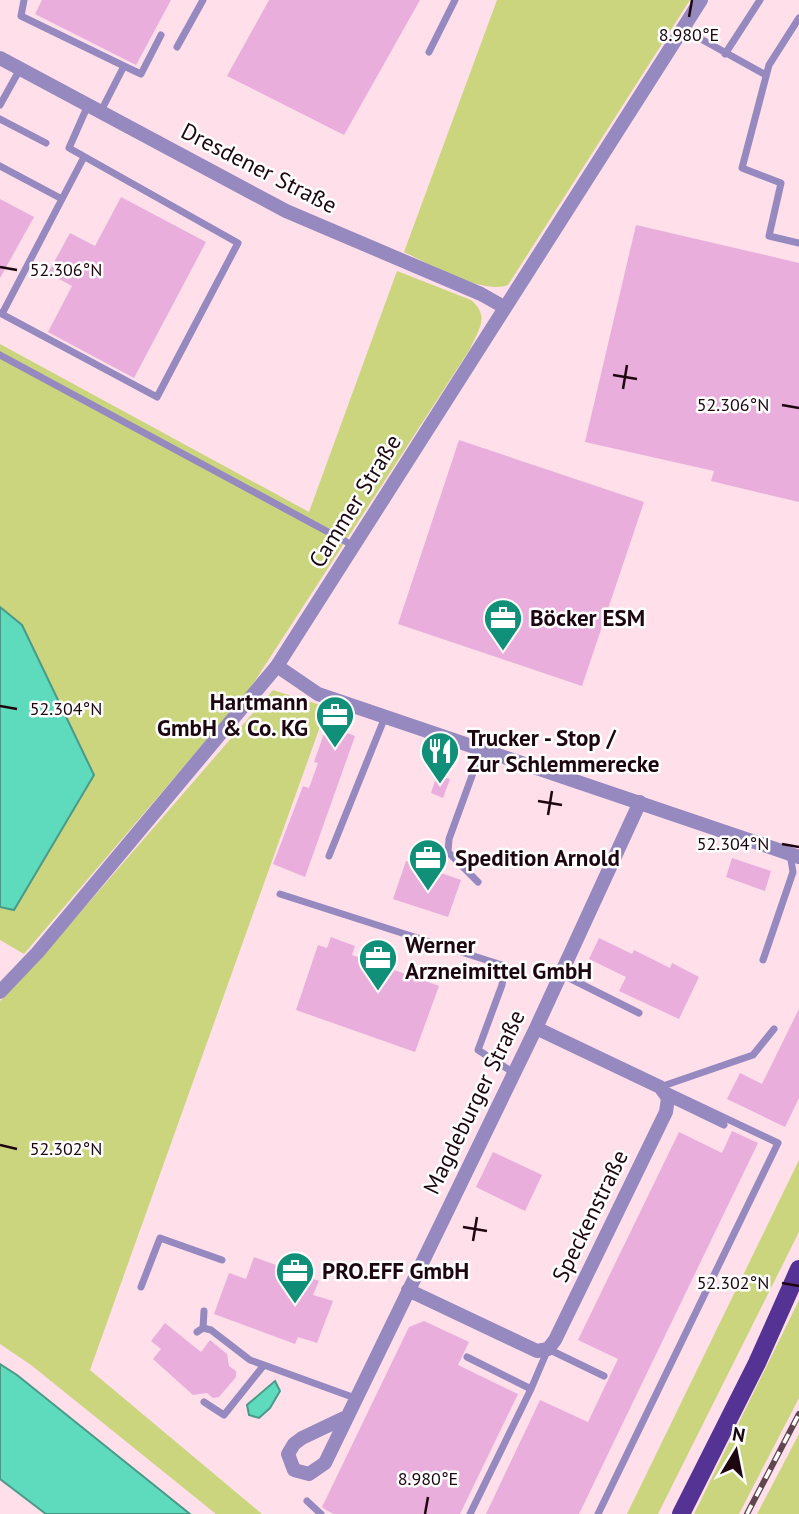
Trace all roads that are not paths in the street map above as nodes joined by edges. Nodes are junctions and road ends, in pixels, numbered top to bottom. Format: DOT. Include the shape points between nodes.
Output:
graph roads {
  1 [pos="24,0"];
  2 [pos="203,0"];
  3 [pos="455,0"];
  4 [pos="701,0"];
  5 [pos="760,0"];
  6 [pos="799,18"];
  7 [pos="683,29"];
  8 [pos="161,35"];
  9 [pos="177,47"];
  10 [pos="429,52"];
  11 [pos="725,54"];
  12 [pos="0,58"];
  13 [pos="124,66"];
  14 [pos="20,69"];
  15 [pos="766,75"];
  16 [pos="0,105"];
  17 [pos="94,108"];
  18 [pos="0,119"];
  19 [pos="46,143"];
  20 [pos="84,157"];
  21 [pos="0,166"];
  22 [pos="62,199"];
  23 [pos="799,243"];
  24 [pos="504,307"];
  25 [pos="1,313"];
  26 [pos="0,355"];
  27 [pos="354,546"];
  28 [pos="277,666"];
  29 [pos="385,717"];
  30 [pos="481,751"];
  31 [pos="640,802"];
  32 [pos="795,855"];
  33 [pos="329,856"];
  34 [pos="478,882"];
  35 [pos="280,894"];
  36 [pos="763,960"];
  37 [pos="561,974"];
  38 [pos="0,992"];
  39 [pos="639,1013"];
  40 [pos="536,1028"];
  41 [pos="774,1029"];
  42 [pos="514,1073"];
  43 [pos="664,1093"];
  44 [pos="724,1125"];
  45 [pos="222,1260"];
  46 [pos="799,1269"];
  47 [pos="141,1287"];
  48 [pos="408,1290"];
  49 [pos="204,1311"];
  50 [pos="548,1349"];
  51 [pos="467,1357"];
  52 [pos="264,1365"];
  53 [pos="604,1376"];
  54 [pos="530,1389"];
  55 [pos="355,1398"];
  56 [pos="204,1402"];
  57 [pos="344,1418"];
  58 [pos="307,1501"];
  59 [pos="321,1514"];
  60 [pos="470,1514"];
  61 [pos="598,1514"];
  62 [pos="681,1514"];
  1 -- 13 [label="lane" via="21,16"];
  2 -- 9 [label="lane"];
  3 -- 10 [label="lane"];
  4 -- 7 [label="street, Cammer Straße"];
  5 -- 11 [label="lane"];
  6 -- 15 [label="lane"];
  7 -- 11 [label="lane"];
  7 -- 24 [label="street, Cammer Straße"];
  8 -- 13 [label="lane" via="141,74"];
  11 -- 15 [label="lane"];
  12 -- 14 [label="street, Dresdener Straße"];
  13 -- 17 [label="lane"];
  14 -- 16 [label="lane"];
  14 -- 17 [label="street, Dresdener Straße"];
  15 -- 23 [label="lane" via="742,168 782,183 769,236"];
  17 -- 20 [label="lane" via="69,148"];
  17 -- 24 [label="street, Dresdener Straße" via="286,211"];
  18 -- 19 [label="lane"];
  20 -- 22 [label="lane"];
  20 -- 25 [label="lane" via="238,243 157,397"];
  21 -- 22 [label="lane"];
  22 -- 25 [label="lane"];
  24 -- 27 [label="street, Cammer Straße"];
  26 -- 27 [label="lane"];
  27 -- 28 [label="street, Cammer Straße"];
  28 -- 29 [label="street" via="318,694"];
  28 -- 38 [label="street, Cammer Straße"];
  29 -- 30 [label="street"];
  29 -- 33 [label="lane"];
  30 -- 31 [label="street"];
  30 -- 34 [label="lane" via="447,852"];
  31 -- 32 [label="street"];
  31 -- 37 [label="street, Magdeburger Straße"];
  32 -- 36 [label="lane"];
  35 -- 42 [label="lane" via="505,966 478,1050"];
  37 -- 39 [label="lane"];
  37 -- 40 [label="street, Magdeburger Straße"];
  40 -- 42 [label="street, Magdeburger Straße"];
  40 -- 43 [label="street"];
  41 -- 43 [label="lane" via="753,1055"];
  42 -- 48 [label="street, Magdeburger Straße"];
  43 -- 44 [label="lane"];
  43 -- 50 [label="street, Speckenstraße" via="666,1112"];
  43 -- 61 [label="lane" via="778,1143"];
  45 -- 47 [label="lane" via="160,1238"];
  46 -- 62 [label="main road"];
  48 -- 50 [label="street" via="537,1351"];
  48 -- 55 [label="street, Magdeburger Straße"];
  49 -- 52 [label="lane" via="200,1330 211,1330 250,1360"];
  50 -- 53 [label="lane"];
  50 -- 54 [label="lane"];
  51 -- 54 [label="lane"];
  52 -- 55 [label="lane"];
  52 -- 56 [label="lane" via="224,1415"];
  54 -- 60 [label="lane"];
  55 -- 57 [label="street, Magdeburger Straße"];
  58 -- 59 [label="lane"];
}
